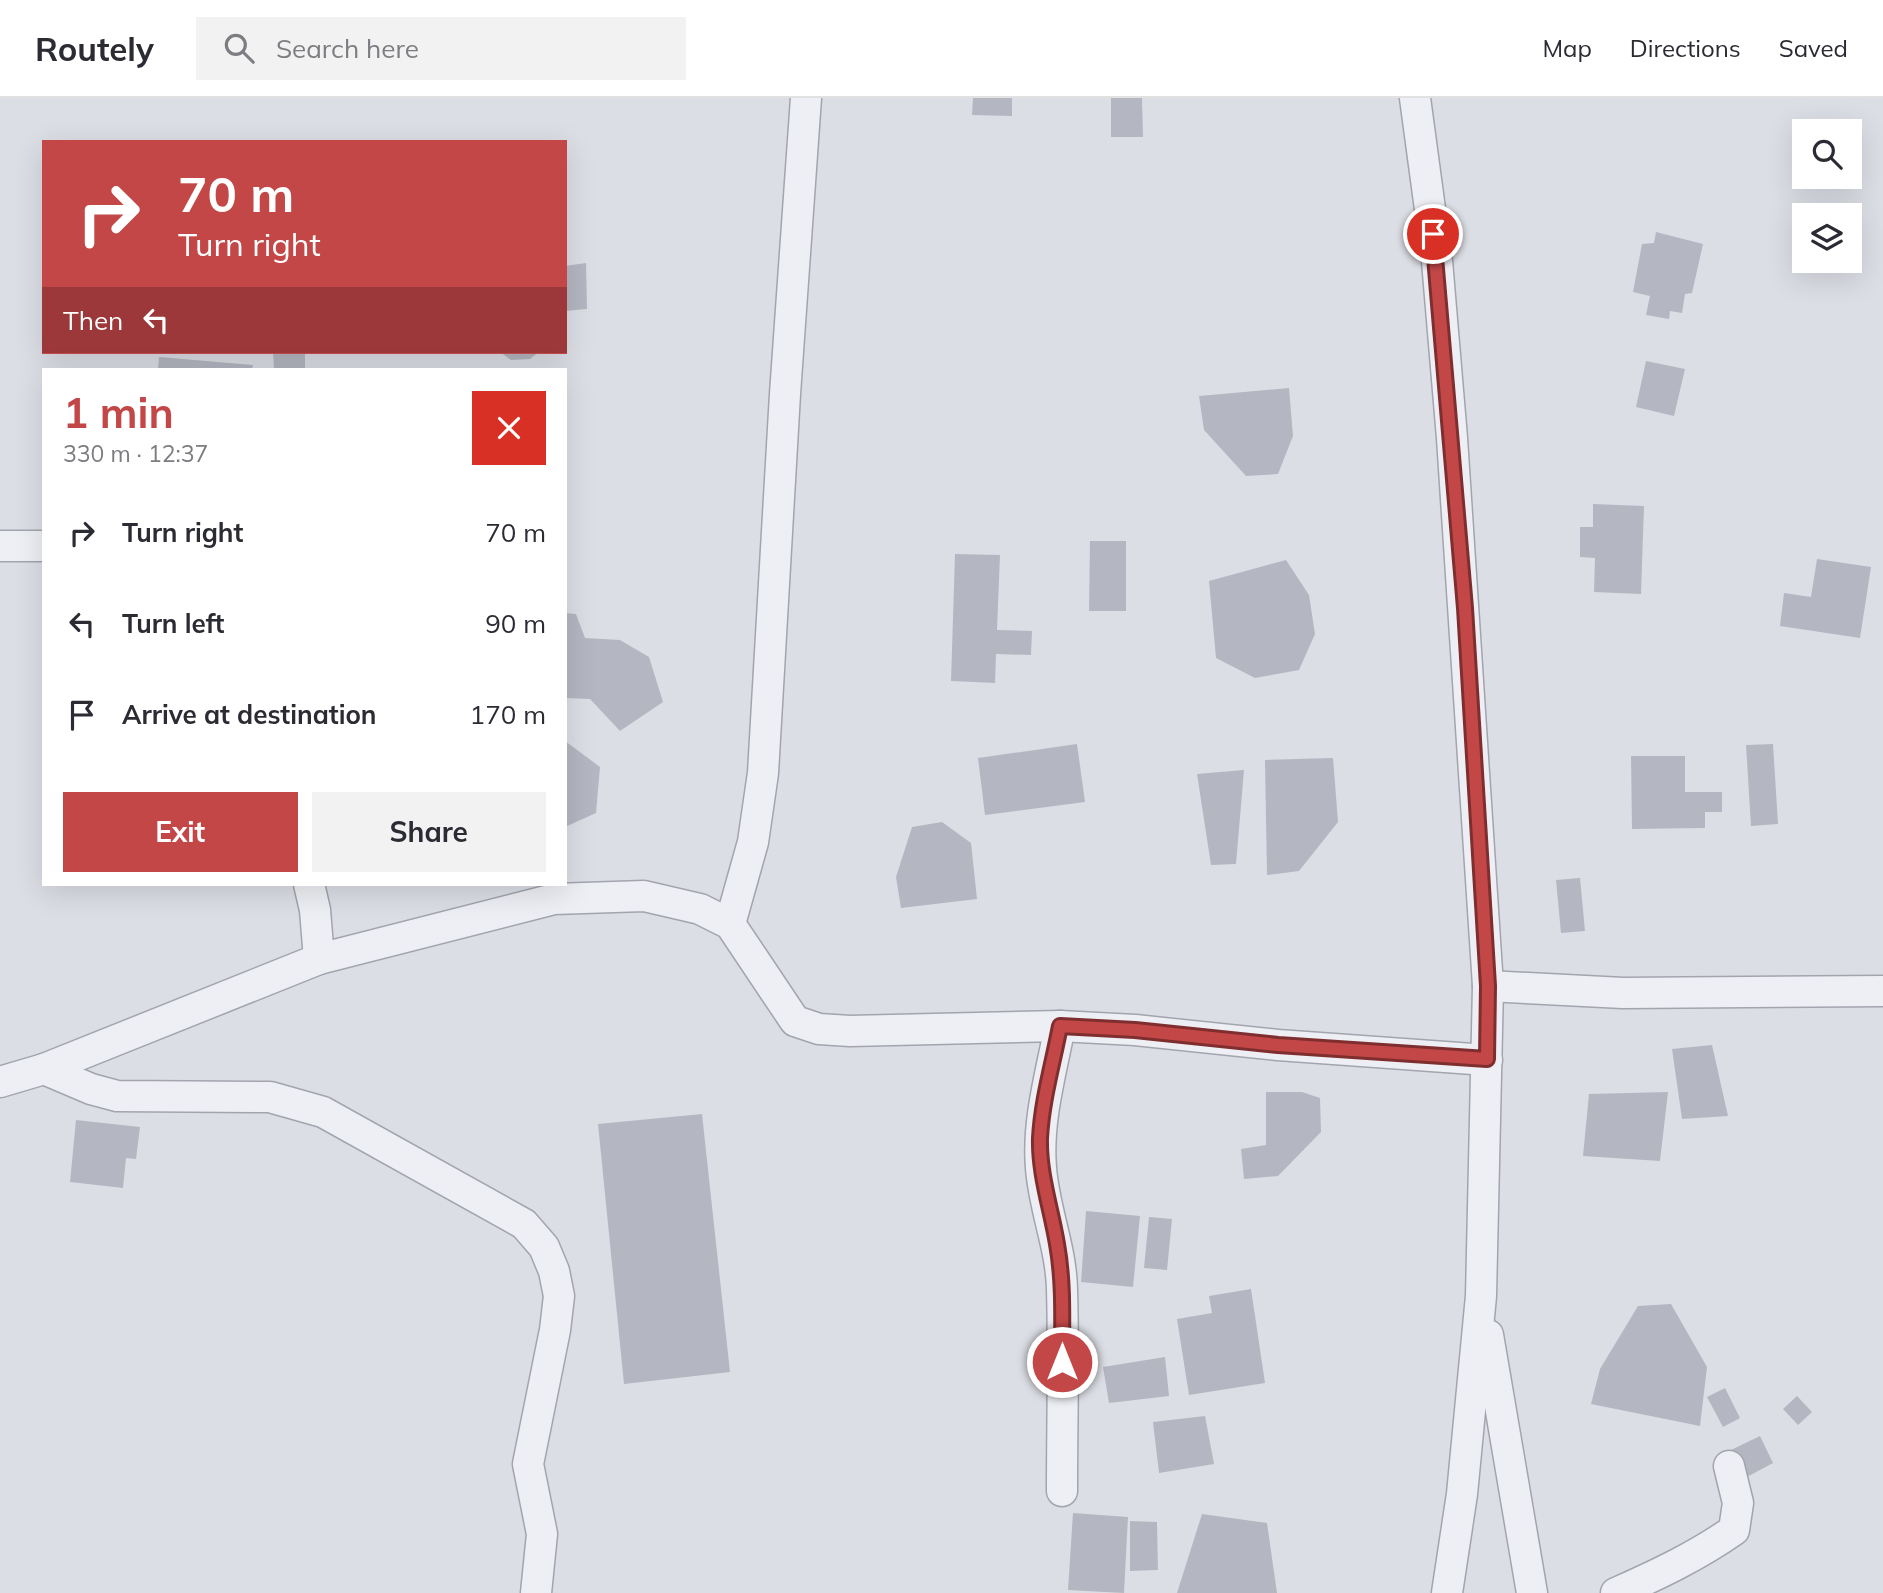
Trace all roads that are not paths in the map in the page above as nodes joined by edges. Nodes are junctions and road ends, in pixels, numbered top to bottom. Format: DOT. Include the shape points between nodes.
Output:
graph roads {
  1 [pos="806,98"];
  2 [pos="1415,98"];
  3 [pos="0,546"];
  4 [pos="42,546"];
  5 [pos="309,886"];
  6 [pos="730,923"];
  7 [pos="319,959"];
  8 [pos="1488,986"];
  9 [pos="1883,990"];
  10 [pos="1060,1026"];
  11 [pos="1487,1059"];
  12 [pos="44,1069"];
  13 [pos="0,1082"];
  14 [pos="1481,1296"];
  15 [pos="1730,1466"];
  16 [pos="1062,1491"];
  17 [pos="536,1593"];
  18 [pos="1447,1593"];
  19 [pos="1532,1593"];
  20 [pos="1616,1593"];
  1 -- 6 [label="street" via="763,773 753,842"];
  2 -- 8 [label="street" via="1437,261 1451,425"];
  3 -- 4 [label="street"];
  5 -- 7 [label="street"];
  6 -- 7 [label="street" via="700,909 644,896 554,899"];
  6 -- 10 [label="street" via="795,1021 820,1030"];
  7 -- 12 [label="street"];
  8 -- 9 [label="street" via="1623,993"];
  8 -- 11 [label="street"];
  10 -- 11 [label="street"];
  10 -- 16 [label="street" via="1040,1137 1041,1170 1062,1287"];
  11 -- 14 [label="street"];
  12 -- 13 [label="street"];
  12 -- 17 [label="street" via="117,1096 270,1097 323,1112 524,1224 544,1247 559,1296 528,1464 542,1534"];
  14 -- 18 [label="street" via="1462,1494"];
  14 -- 19 [label="street"];
  15 -- 20 [label="street" via="1738,1503 1734,1530 1709,1548"];
}
